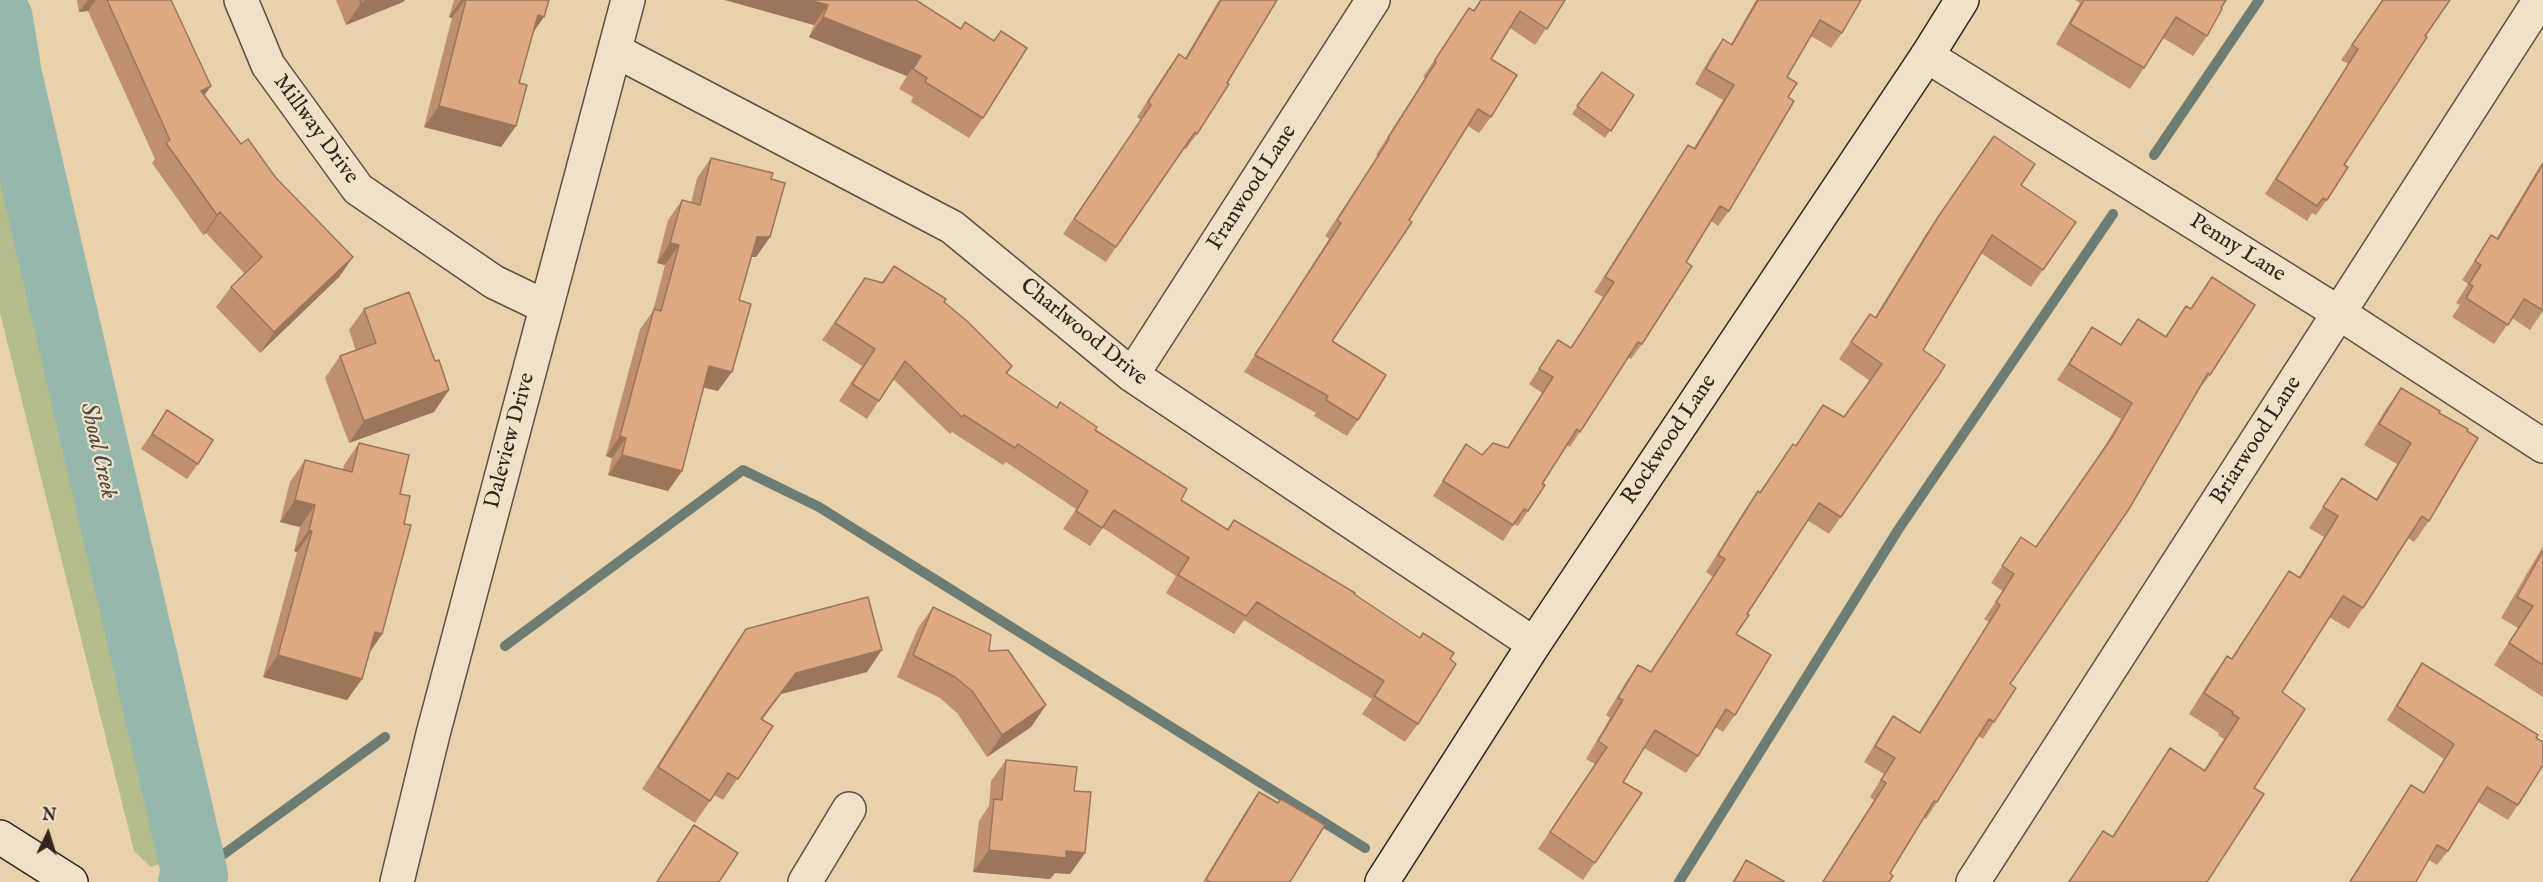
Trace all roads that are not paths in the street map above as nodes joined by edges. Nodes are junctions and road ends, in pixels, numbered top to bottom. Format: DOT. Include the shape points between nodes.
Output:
graph roads {
  1 [pos="241,0"];
  2 [pos="627,0"];
  3 [pos="1373,0"];
  4 [pos="1962,0"];
  5 [pos="2540,0"];
  6 [pos="615,51"];
  7 [pos="1927,56"];
  8 [pos="546,307"];
  9 [pos="2339,313"];
  10 [pos="1132,375"];
  11 [pos="2543,446"];
  12 [pos="1534,644"];
  13 [pos="849,809"];
  14 [pos="0,837"];
  15 [pos="71,882"];
  16 [pos="397,882"];
  17 [pos="805,882"];
  18 [pos="1382,882"];
  19 [pos="1973,882"];
  1 -- 8 [label="street, Millway Drive" via="268,65 358,189 494,282"];
  2 -- 6 [label="street, Daleview Drive"];
  3 -- 10 [label="street, Franwood Lane"];
  4 -- 7 [label="street, Rockwood Lane"];
  5 -- 9 [label="street, Briarwood Lane"];
  6 -- 8 [label="street, Daleview Drive"];
  6 -- 10 [label="street, Charlwood Drive" via="952,227"];
  7 -- 9 [label="street, Penny Lane"];
  7 -- 12 [label="street, Rockwood Lane"];
  8 -- 16 [label="street, Daleview Drive"];
  9 -- 11 [label="street, Penny Lane"];
  9 -- 19 [label="street, Briarwood Lane"];
  10 -- 12 [label="street, Charlwood Drive"];
  12 -- 18 [label="street, Rockwood Lane"];
  13 -- 17 [label="street"];
  14 -- 15 [label="street"];
}
